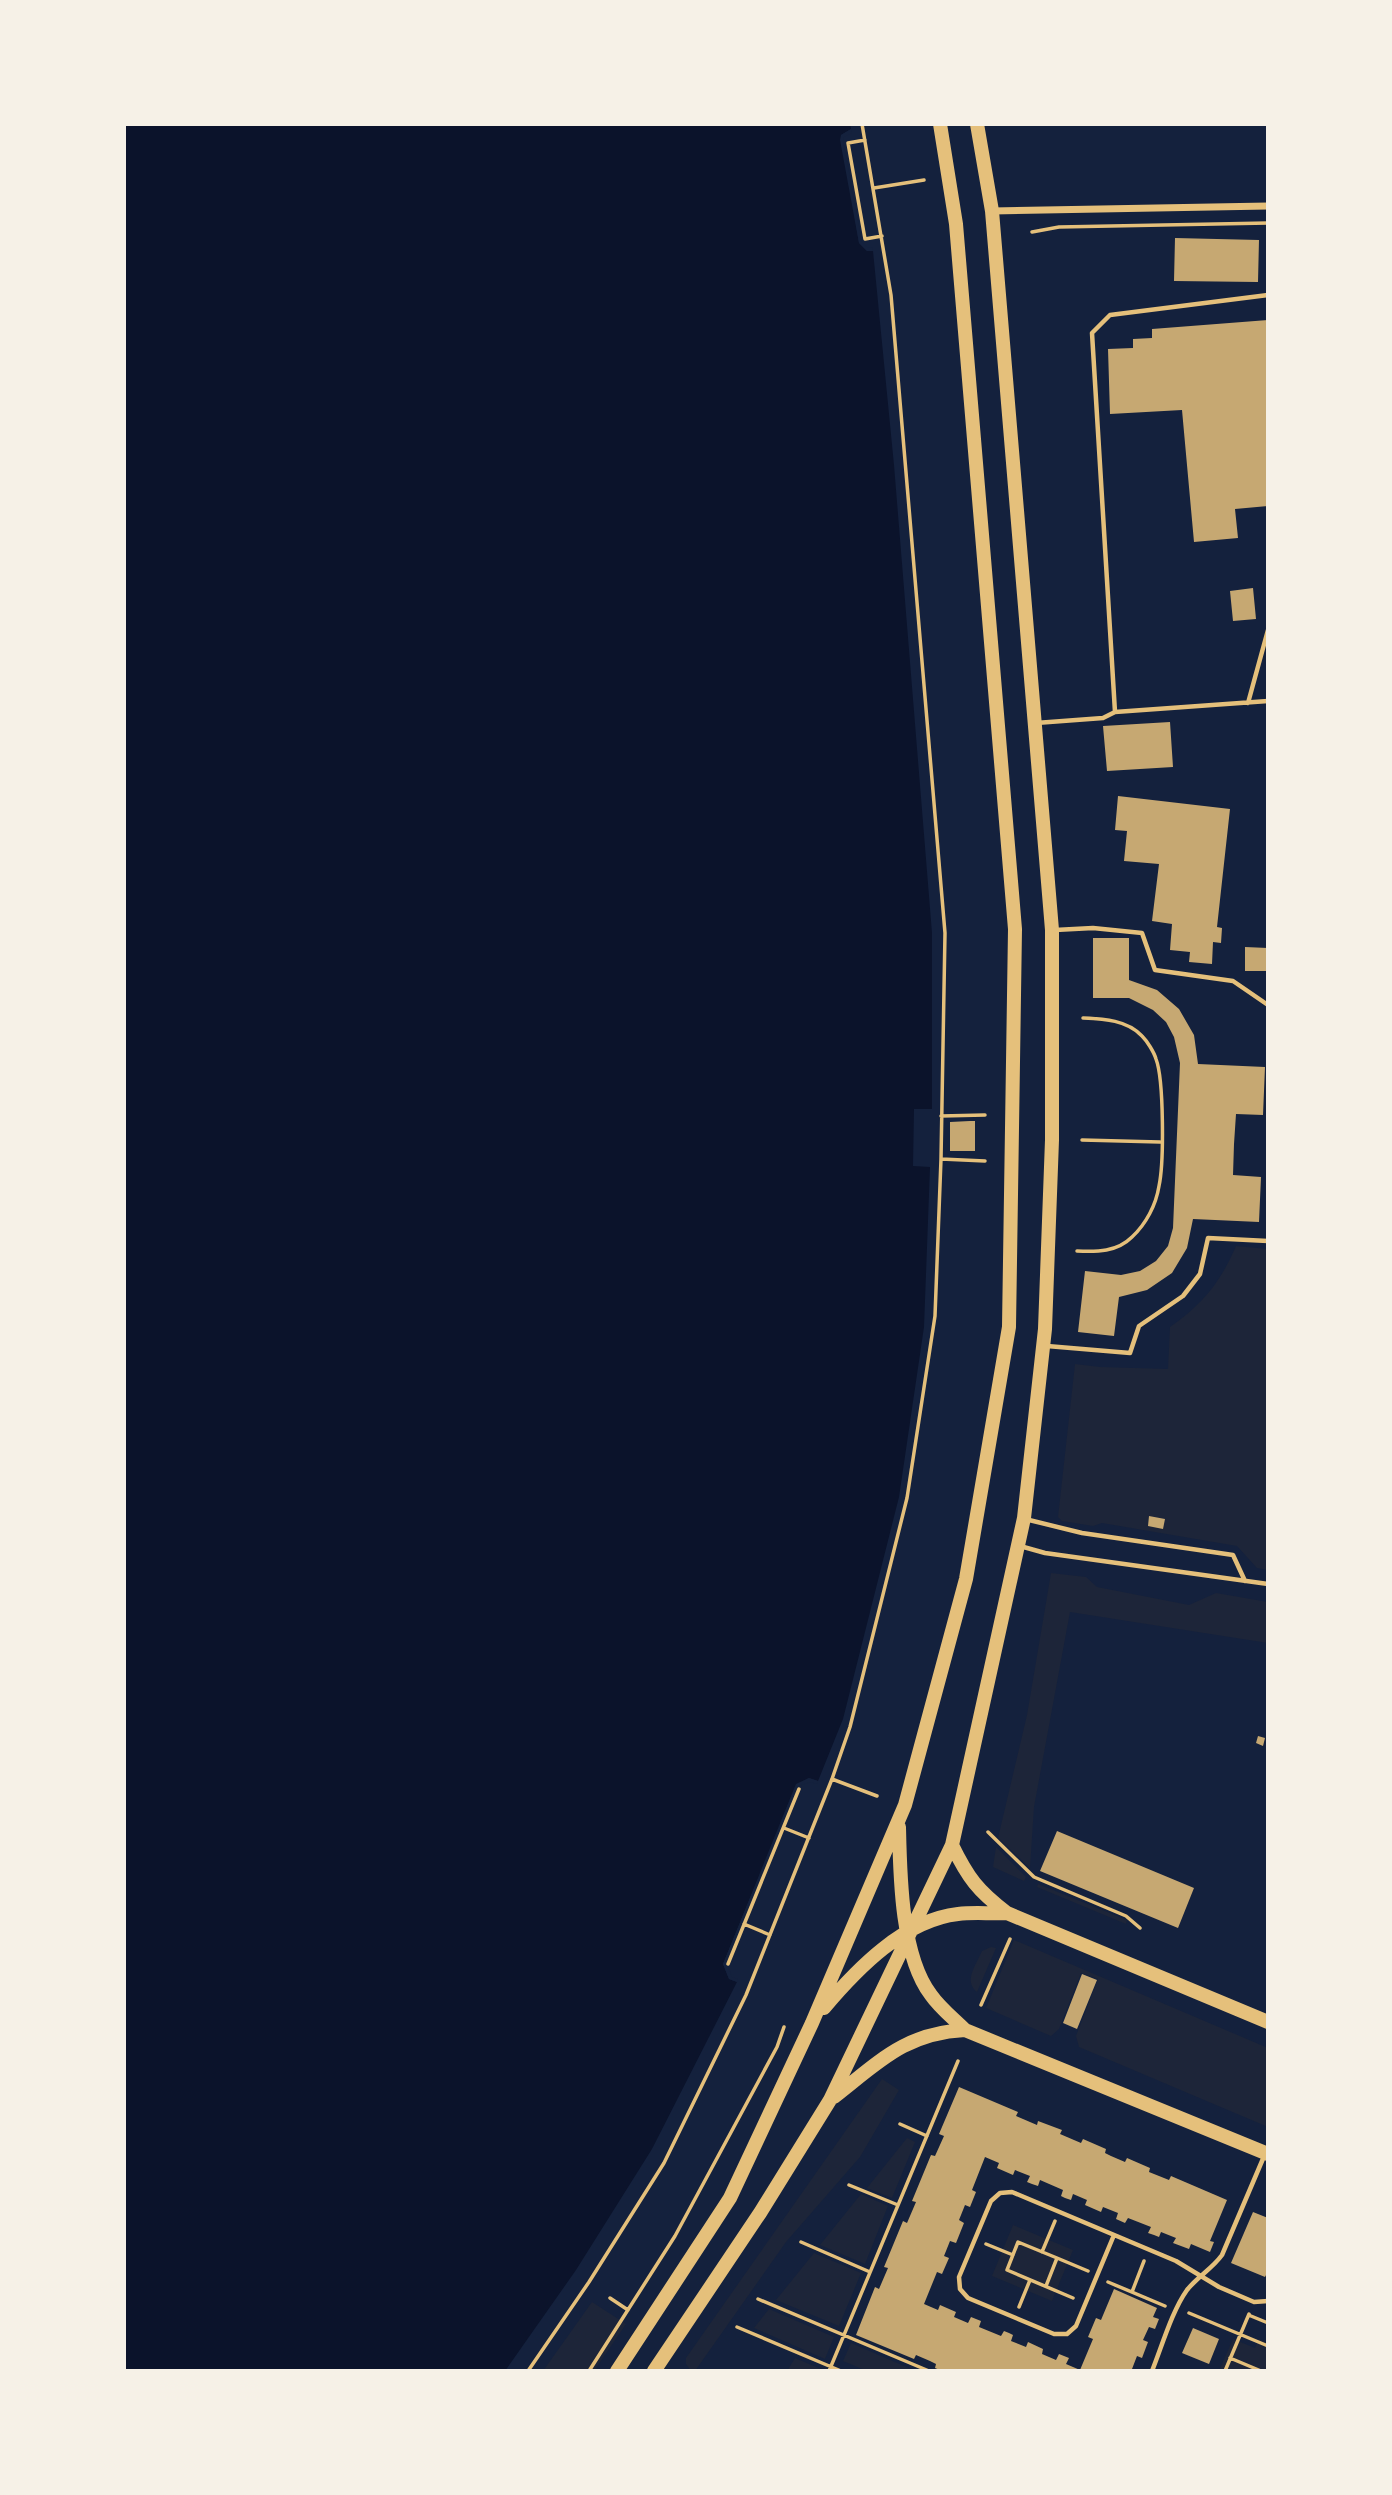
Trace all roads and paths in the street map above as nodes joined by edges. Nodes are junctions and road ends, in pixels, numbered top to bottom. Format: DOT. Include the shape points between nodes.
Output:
graph roads {
  1 [pos="862,124"];
  2 [pos="940,124"];
  3 [pos="976,124"];
  4 [pos="865,140"];
  5 [pos="924,180"];
  6 [pos="874,188"];
  7 [pos="1268,206"];
  8 [pos="992,211"];
  9 [pos="1268,223"];
  10 [pos="1032,232"];
  11 [pos="882,236"];
  12 [pos="1268,295"];
  13 [pos="1268,630"];
  14 [pos="1268,701"];
  15 [pos="1248,704"];
  16 [pos="1115,712"];
  17 [pos="1035,723"];
  18 [pos="1052,930"];
  19 [pos="1268,1005"];
  20 [pos="1083,1018"];
  21 [pos="985,1115"];
  22 [pos="941,1116"];
  23 [pos="1082,1140"];
  24 [pos="1161,1142"];
  25 [pos="941,1159"];
  26 [pos="985,1161"];
  27 [pos="1268,1241"];
  28 [pos="1077,1251"];
  29 [pos="1044,1346"];
  30 [pos="1024,1518"];
  31 [pos="1019,1546"];
  32 [pos="1246,1581"];
  33 [pos="1268,1584"];
  34 [pos="832,1779"];
  35 [pos="799,1789"];
  36 [pos="877,1796"];
  37 [pos="899,1823"];
  38 [pos="783,1828"];
  39 [pos="988,1832"];
  40 [pos="809,1838"];
  41 [pos="952,1845"];
  42 [pos="1007,1913"];
  43 [pos="744,1924"];
  44 [pos="1140,1928"];
  45 [pos="908,1933"];
  46 [pos="770,1935"];
  47 [pos="1010,1939"];
  48 [pos="728,1964"];
  49 [pos="981,2006"];
  50 [pos="1268,2022"];
  51 [pos="812,2023"];
  52 [pos="784,2027"];
  53 [pos="965,2030"];
  54 [pos="958,2061"];
  55 [pos="830,2100"];
  56 [pos="900,2124"];
  57 [pos="927,2136"];
  58 [pos="1267,2153"];
  59 [pos="849,2185"];
  60 [pos="898,2205"];
  61 [pos="1059,2212"];
  62 [pos="1114,2235"];
  63 [pos="975,2239"];
  64 [pos="801,2242"];
  65 [pos="1149,2249"];
  66 [pos="1042,2252"];
  67 [pos="1013,2255"];
  68 [pos="1057,2258"];
  69 [pos="870,2272"];
  70 [pos="1097,2276"];
  71 [pos="1199,2277"];
  72 [pos="1030,2280"];
  73 [pos="1045,2286"];
  74 [pos="1132,2292"];
  75 [pos="610,2298"];
  76 [pos="758,2299"];
  77 [pos="1268,2301"];
  78 [pos="1254,2302"];
  79 [pos="1085,2303"];
  80 [pos="1177,2309"];
  81 [pos="628,2310"];
  82 [pos="1015,2318"];
  83 [pos="737,2327"];
  84 [pos="1240,2334"];
  85 [pos="844,2335"];
  86 [pos="1268,2346"];
  87 [pos="1230,2358"];
  88 [pos="916,2365"];
  89 [pos="659,2369"];
  90 [pos="830,2369"];
  91 [pos="528,2371"];
  92 [pos="589,2371"];
  93 [pos="617,2371"];
  94 [pos="841,2371"];
  95 [pos="914,2371"];
  96 [pos="929,2371"];
  97 [pos="1152,2371"];
  98 [pos="1225,2371"];
  99 [pos="1261,2371"];
  1 -- 4 [label="path"];
  2 -- 37 [label="main road" via="956,224 1015,929 1009,1327 966,1579"];
  3 -- 8 [label="main road"];
  4 -- 6 [label="path"];
  4 -- 11 [label="path" via="848,143 852,169 865,239"];
  5 -- 6 [label="path"];
  6 -- 11 [label="path"];
  7 -- 8 [label="street"];
  8 -- 17 [label="main road"];
  9 -- 10 [label="path" via="1059,227"];
  11 -- 22 [label="path" via="891,296 945,933"];
  12 -- 16 [label="lane" via="1110,315 1092,333"];
  13 -- 15 [label="lane"];
  14 -- 15 [label="lane"];
  15 -- 16 [label="lane"];
  16 -- 17 [label="lane" via="1103,718"];
  17 -- 18 [label="main road"];
  18 -- 19 [label="lane" via="1142,933 1155,970 1233,981"];
  18 -- 29 [label="main road" via="1052,1140"];
  20 -- 24 [label="path" via="1122,1022 1149,1047 1156,1059 1162,1094"];
  21 -- 22 [label="path"];
  22 -- 25 [label="path"];
  23 -- 24 [label="path"];
  24 -- 28 [label="path" via="1159,1186 1149,1216 1131,1238 1111,1250"];
  25 -- 26 [label="path"];
  25 -- 34 [label="path" via="935,1316 907,1498 850,1727"];
  27 -- 29 [label="lane" via="1209,1238 1200,1274 1183,1296 1139,1326 1130,1353"];
  29 -- 30 [label="main road"];
  30 -- 31 [label="main road"];
  30 -- 32 [label="lane" via="1082,1533 1233,1555"];
  31 -- 32 [label="lane"];
  31 -- 41 [label="main road"];
  32 -- 33 [label="lane"];
  34 -- 36 [label="path"];
  34 -- 40 [label="path"];
  35 -- 38 [label="path"];
  37 -- 45 [label="main road" via="900,1883"];
  37 -- 51 [label="main road"];
  38 -- 40 [label="path"];
  38 -- 43 [label="path"];
  39 -- 44 [label="path" via="1034,1877 1126,1916"];
  40 -- 46 [label="path"];
  41 -- 42 [label="main road" via="981,1893"];
  41 -- 45 [label="main road"];
  42 -- 45 [label="main road" via="957,1914"];
  42 -- 50 [label="main road"];
  43 -- 46 [label="path"];
  43 -- 48 [label="path"];
  45 -- 51 [label="main road" via="850,1978"];
  45 -- 53 [label="main road" via="915,1964 930,1995"];
  45 -- 55 [label="main road"];
  46 -- 91 [label="path" via="746,1995 664,2163"];
  47 -- 49 [label="path"];
  51 -- 93 [label="main road" via="730,2198"];
  52 -- 81 [label="path" via="681,2224"];
  53 -- 55 [label="main road" via="908,2041"];
  53 -- 58 [label="main road"];
  54 -- 57 [label="path"];
  55 -- 89 [label="main road"];
  56 -- 57 [label="path"];
  57 -- 60 [label="path"];
  58 -- 71 [label="lane" via="1222,2255"];
  59 -- 60 [label="path"];
  60 -- 69 [label="path"];
  61 -- 62 [label="lane"];
  61 -- 63 [label="lane" via="1012,2192 1000,2193 991,2201"];
  61 -- 66 [label="path"];
  62 -- 65 [label="lane"];
  62 -- 70 [label="lane"];
  63 -- 67 [label="path"];
  63 -- 82 [label="lane" via="959,2277 960,2289 968,2298"];
  64 -- 69 [label="path"];
  65 -- 71 [label="lane"];
  65 -- 74 [label="path"];
  66 -- 67 [label="path" via="1018,2242"];
  66 -- 68 [label="path"];
  67 -- 72 [label="path" via="1007,2270"];
  68 -- 70 [label="path"];
  68 -- 73 [label="path"];
  69 -- 85 [label="path"];
  70 -- 74 [label="path"];
  70 -- 79 [label="lane"];
  71 -- 78 [label="lane"];
  71 -- 80 [label="lane"];
  72 -- 73 [label="path"];
  72 -- 82 [label="path"];
  73 -- 79 [label="path"];
  74 -- 80 [label="path"];
  75 -- 81 [label="path"];
  76 -- 85 [label="path"];
  77 -- 78 [label="lane"];
  78 -- 84 [label="path"];
  79 -- 82 [label="lane" via="1076,2326 1067,2334 1054,2334"];
  80 -- 84 [label="path"];
  80 -- 97 [label="lane"];
  81 -- 92 [label="path"];
  83 -- 90 [label="path"];
  84 -- 86 [label="path"];
  84 -- 87 [label="path"];
  85 -- 88 [label="path"];
  85 -- 90 [label="path"];
  87 -- 98 [label="path"];
  87 -- 99 [label="path"];
  88 -- 95 [label="path"];
  88 -- 96 [label="path"];
  90 -- 94 [label="path"];
}
